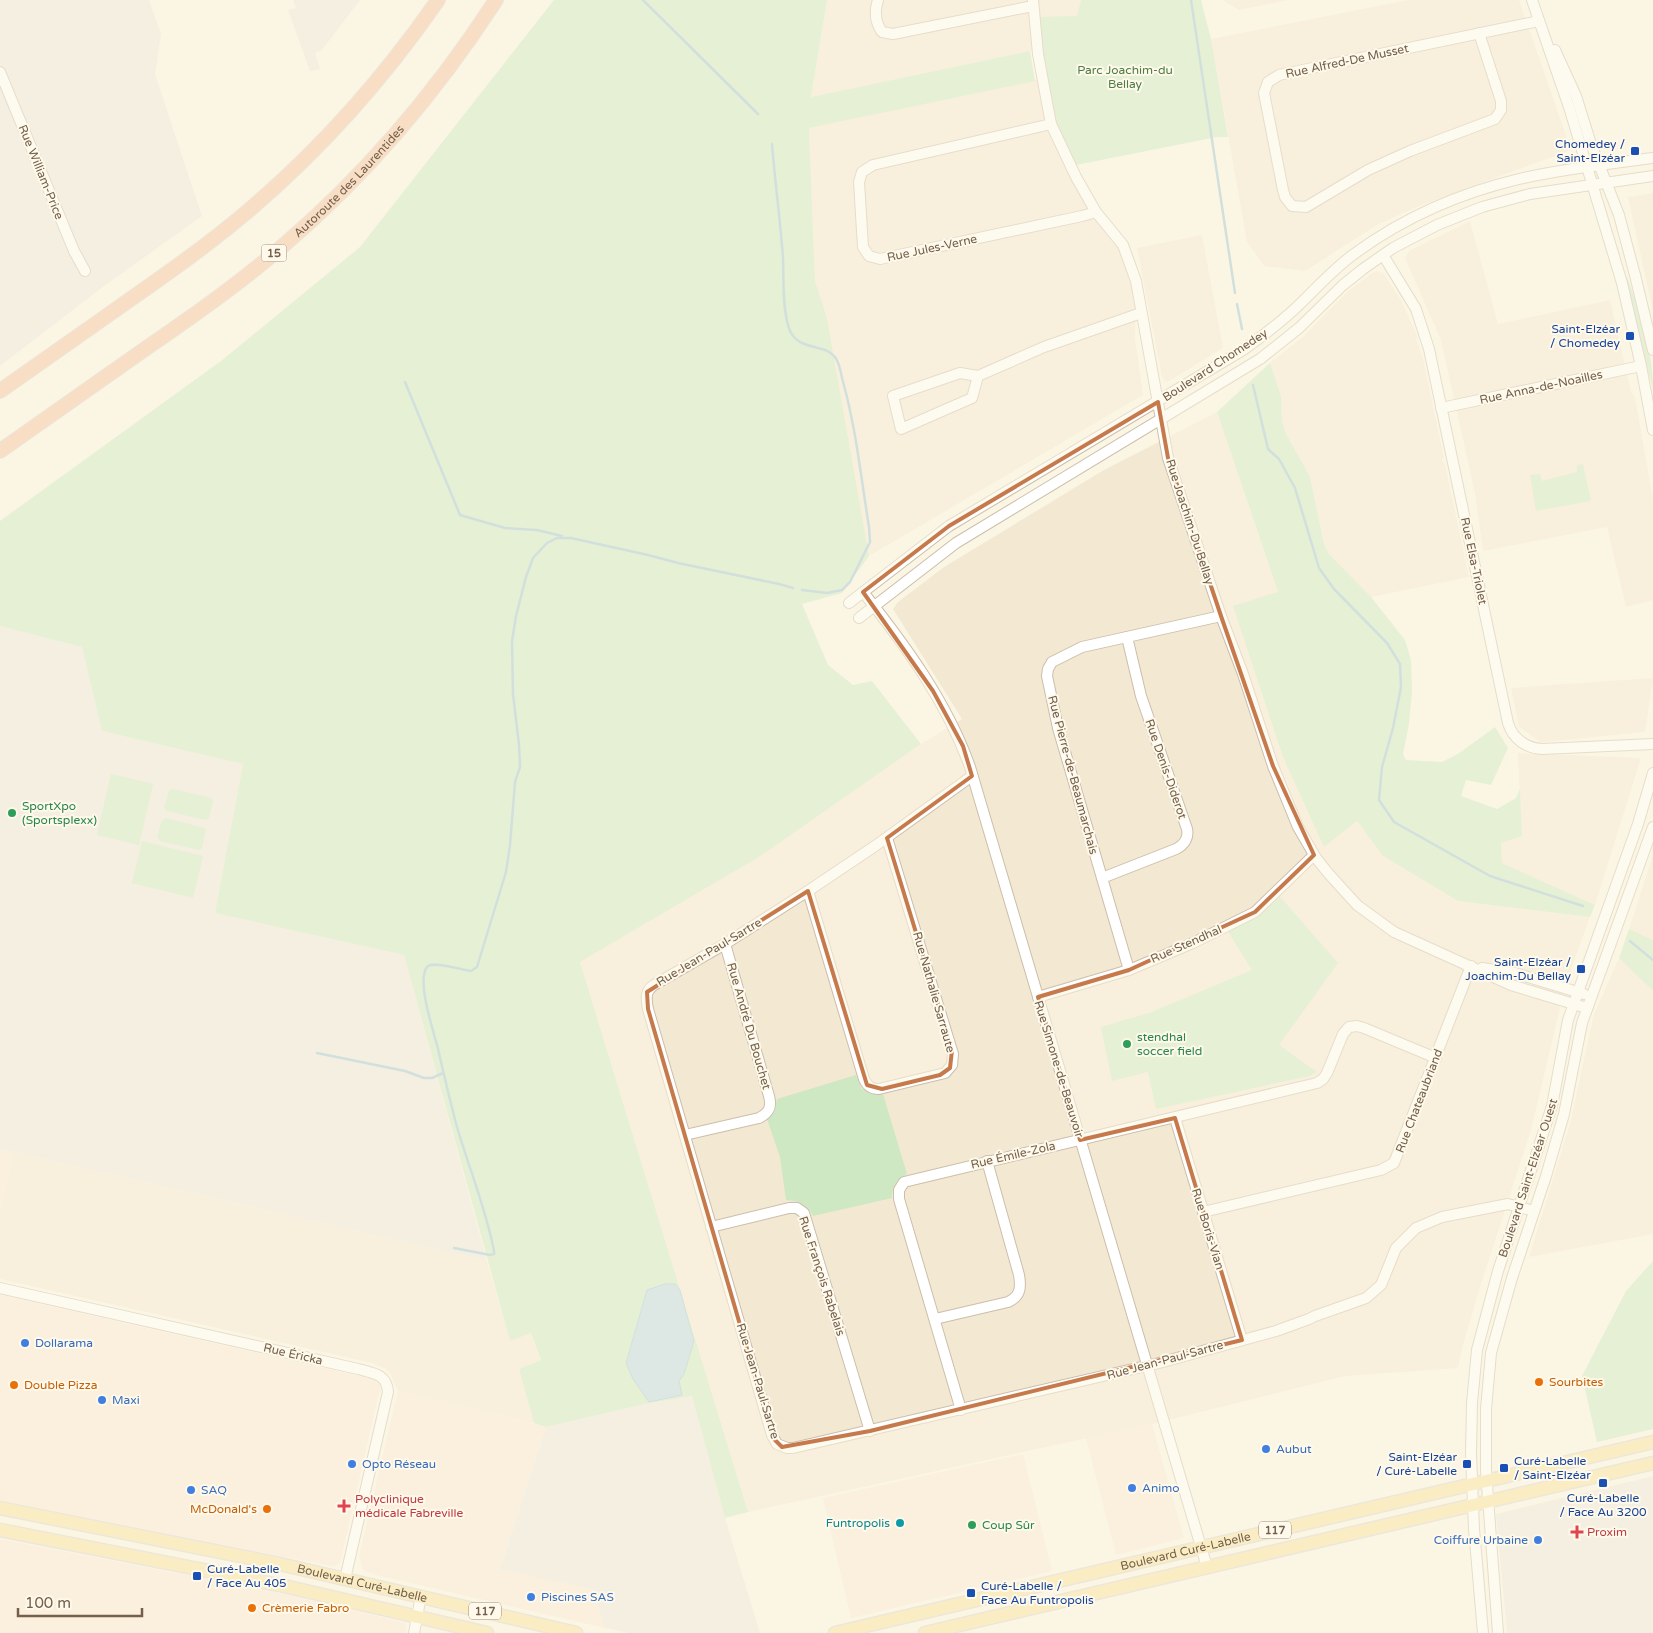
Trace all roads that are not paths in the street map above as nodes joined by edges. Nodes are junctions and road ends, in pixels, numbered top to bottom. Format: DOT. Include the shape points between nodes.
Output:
graph roads {
  1 [pos="438,0"];
  2 [pos="496,0"];
  3 [pos="878,0"];
  4 [pos="1532,0"];
  5 [pos="1033,3"];
  6 [pos="1539,21"];
  7 [pos="1479,34"];
  8 [pos="0,72"];
  9 [pos="1052,124"];
  10 [pos="1653,158"];
  11 [pos="1600,165"];
  12 [pos="1588,167"];
  13 [pos="1653,176"];
  14 [pos="1607,182"];
  15 [pos="1592,184"];
  16 [pos="1096,212"];
  17 [pos="1384,254"];
  18 [pos="85,271"];
  19 [pos="1141,313"];
  20 [pos="1653,350"];
  21 [pos="1641,366"];
  22 [pos="978,376"];
  23 [pos="0,391"];
  24 [pos="1158,402"];
  25 [pos="1441,408"];
  26 [pos="1160,420"];
  27 [pos="1653,430"];
  28 [pos="0,451"];
  29 [pos="863,592"];
  30 [pos="849,603"];
  31 [pos="874,606"];
  32 [pos="1221,616"];
  33 [pos="859,618"];
  34 [pos="1127,637"];
  35 [pos="1653,744"];
  36 [pos="1653,773"];
  37 [pos="972,776"];
  38 [pos="1653,827"];
  39 [pos="887,838"];
  40 [pos="1314,855"];
  41 [pos="1102,878"];
  42 [pos="808,891"];
  43 [pos="725,944"];
  44 [pos="1471,966"];
  45 [pos="1129,970"];
  46 [pos="1578,992"];
  47 [pos="1591,996"];
  48 [pos="1038,997"];
  49 [pos="1574,1003"];
  50 [pos="1587,1008"];
  51 [pos="1436,1058"];
  52 [pos="1175,1118"];
  53 [pos="685,1135"];
  54 [pos="1080,1140"];
  55 [pos="987,1162"];
  56 [pos="1520,1207"];
  57 [pos="1534,1211"];
  58 [pos="1203,1212"];
  59 [pos="711,1227"];
  60 [pos="0,1288"];
  61 [pos="936,1319"];
  62 [pos="1242,1340"];
  63 [pos="1148,1366"];
  64 [pos="961,1410"];
  65 [pos="870,1431"];
  66 [pos="1653,1442"];
  67 [pos="1653,1463"];
  68 [pos="1486,1481"];
  69 [pos="1472,1484"];
  70 [pos="1488,1502"];
  71 [pos="1473,1506"];
  72 [pos="0,1508"];
  73 [pos="0,1530"];
  74 [pos="1201,1548"];
  75 [pos="1207,1567"];
  76 [pos="345,1578"];
  77 [pos="421,1596"];
  78 [pos="417,1616"];
  79 [pos="958,1629"];
  80 [pos="549,1630"];
  81 [pos="414,1633"];
  82 [pos="487,1633"];
  83 [pos="576,1633"];
  84 [pos="835,1633"];
  85 [pos="925,1633"];
  86 [pos="1484,1633"];
  87 [pos="1498,1633"];
  1 -- 23 [label="highway" via="366,94 276,187 190,258"];
  2 -- 28 [label="highway, Autoroute des Laurentides / 15" via="412,115 302,230 208,305"];
  3 -- 5 [label="street" via="876,24 882,32 893,34"];
  4 -- 6 [label="street"];
  5 -- 9 [label="street, Rue Joachim-Du Bellay" via="1040,66"];
  6 -- 7 [label="street, Rue Alfred-De Musset"];
  6 -- 11 [label="street" via="1576,96"];
  6 -- 12 [label="street"];
  7 -- 7 [label="street, Rue Alfred-De Musset" via="1278,75 1268,82 1264,93 1283,190 1292,206 1306,207 1376,166 1495,119 1501,110 1501,100"];
  8 -- 18 [label="street, Rue William-Price" via="74,252"];
  9 -- 16 [label="street, Rue Joachim-Du Bellay"];
  9 -- 16 [label="street, Rue Jules-Verne" via="868,168 862,172 859,182 863,247 869,256 880,259"];
  10 -- 11 [label="street, Boulevard Chomedey"];
  11 -- 12 [label="street, Boulevard Chomedey"];
  11 -- 14 [label="street"];
  12 -- 15 [label="street"];
  12 -- 24 [label="street, Boulevard Chomedey" via="1487,187 1397,226 1336,268 1253,343"];
  13 -- 14 [label="street, Boulevard Chomedey"];
  14 -- 15 [label="street, Boulevard Chomedey"];
  14 -- 20 [label="street" via="1632,260"];
  15 -- 17 [label="street, Boulevard Chomedey" via="1530,194 1482,207 1432,228"];
  15 -- 21 [label="street" via="1622,283"];
  16 -- 19 [label="street, Rue Joachim-Du Bellay" via="1123,245 1136,281"];
  17 -- 25 [label="street, Rue Elsa-Triolet" via="1416,309 1429,349"];
  17 -- 26 [label="street, Boulevard Chomedey" via="1343,284 1308,320 1271,351"];
  19 -- 22 [label="street" via="1044,347"];
  19 -- 24 [label="street, Rue Joachim-Du Bellay"];
  21 -- 25 [label="street, Rue Anna-de-Noailles"];
  21 -- 27 [label="street"];
  22 -- 22 [label="street" via="960,373 892,396 901,428 972,398"];
  24 -- 26 [label="street, Rue Joachim-Du Bellay"];
  24 -- 29 [label="street, Boulevard Chomedey" via="949,526"];
  25 -- 35 [label="street, Rue Elsa-Triolet" via="1511,732 1527,746 1542,749"];
  26 -- 31 [label="street, Boulevard Chomedey" via="961,540"];
  26 -- 32 [label="street, Rue Joachim-Du Bellay" via="1174,478"];
  29 -- 30 [label="street, Boulevard Chomedey"];
  29 -- 31 [label="street, Rue Simone-de-Beauvoir"];
  31 -- 33 [label="street, Boulevard Chomedey"];
  31 -- 37 [label="street, Rue Simone-de-Beauvoir" via="934,691 963,746"];
  32 -- 34 [label="street, Rue Pierre-de-Beaumarchais"];
  32 -- 40 [label="street, Rue Joachim-Du Bellay" via="1273,766 1298,827"];
  34 -- 41 [label="street, Rue Pierre-de-Beaumarchais" via="1077,649 1052,662 1047,672 1058,728"];
  34 -- 41 [label="street, Rue Denis-Diderot" via="1141,696 1187,836 1181,847"];
  36 -- 46 [label="street, Boulevard Saint-Elzéar Ouest"];
  37 -- 39 [label="street, Rue Jean-Paul-Sartre"];
  37 -- 48 [label="street, Rue Simone-de-Beauvoir"];
  38 -- 47 [label="street, Boulevard Saint-Elzéar Ouest"];
  39 -- 42 [label="street, Rue Jean-Paul-Sartre"];
  39 -- 42 [label="street, Rue Nathalie Sarraute" via="953,1054 952,1066 947,1072 878,1089 867,1086"];
  40 -- 44 [label="street, Rue Joachim-Du Bellay" via="1371,917 1400,936"];
  40 -- 45 [label="street, Rue Stendhal" via="1255,912"];
  41 -- 45 [label="street, Rue Pierre-de-Beaumarchais"];
  42 -- 43 [label="street, Rue Jean-Paul-Sartre"];
  43 -- 53 [label="street, Rue Jean-Paul-Sartre" via="651,987 646,995"];
  43 -- 53 [label="street, Rue André Du Bouchet" via="770,1106 765,1115 758,1118"];
  44 -- 46 [label="street, Rue Joachim-Du Bellay" via="1515,973"];
  44 -- 49 [label="street, Rue Joachim-Du Bellay" via="1511,985"];
  44 -- 51 [label="street, Rue Chateaubriand"];
  45 -- 48 [label="street, Rue Stendhal"];
  46 -- 47 [label="street, Rue Joachim-Du Bellay"];
  46 -- 49 [label="street, Boulevard Saint-Elzéar Ouest"];
  47 -- 50 [label="street, Boulevard Saint-Elzéar Ouest"];
  48 -- 54 [label="street, Rue Simone-de-Beauvoir"];
  49 -- 50 [label="street, Rue Joachim-Du Bellay"];
  49 -- 56 [label="street, Boulevard Saint-Elzéar Ouest" via="1552,1106"];
  50 -- 57 [label="street, Boulevard Saint-Elzéar Ouest" via="1564,1114"];
  51 -- 52 [label="street, Rue Émile-Zola" via="1364,1028 1349,1027 1344,1031 1326,1076 1318,1083"];
  51 -- 58 [label="street, Rue Chateaubriand" via="1398,1156 1391,1166"];
  52 -- 54 [label="street, Rue Émile-Zola"];
  52 -- 58 [label="street, Rue Boris-Vian"];
  53 -- 59 [label="street, Rue Jean-Paul-Sartre"];
  54 -- 55 [label="street, Rue Émile-Zola"];
  54 -- 63 [label="street, Rue Simone-de-Beauvoir"];
  55 -- 61 [label="street" via="1019,1276 1019,1292 1008,1302"];
  55 -- 61 [label="street, Rue Émile-Zola" via="908,1180 900,1186 899,1199"];
  56 -- 57 [label="street, Rue Jean-Paul-Sartre"];
  56 -- 62 [label="street, Rue Jean-Paul-Sartre" via="1508,1204 1469,1211 1442,1217 1416,1228 1396,1248 1381,1285 1366,1298"];
  56 -- 69 [label="street, Boulevard Saint-Elzéar Ouest" via="1475,1357 1471,1417"];
  57 -- 68 [label="street, Boulevard Saint-Elzéar Ouest" via="1491,1353 1486,1409"];
  58 -- 62 [label="street, Rue Boris-Vian"];
  59 -- 65 [label="street, Rue Jean-Paul-Sartre" via="777,1444 790,1448"];
  59 -- 65 [label="street, Rue François Rabelais" via="786,1208 802,1211"];
  60 -- 76 [label="street, Rue Éricka" via="380,1376 386,1382 388,1392"];
  61 -- 64 [label="street, Rue Émile-Zola"];
  62 -- 63 [label="street, Rue Jean-Paul-Sartre"];
  63 -- 64 [label="street, Rue Jean-Paul-Sartre"];
  63 -- 74 [label="street, Rue Simone-de-Beauvoir"];
  64 -- 65 [label="street, Rue Jean-Paul-Sartre"];
  66 -- 68 [label="main road, Boulevard Curé-Labelle / 117"];
  67 -- 70 [label="main road, Boulevard Curé-Labelle / 117"];
  68 -- 69 [label="main road, Boulevard Curé-Labelle / 117"];
  68 -- 70 [label="street, Boulevard Saint-Elzéar Ouest"];
  69 -- 71 [label="street, Boulevard Saint-Elzéar Ouest"];
  69 -- 74 [label="main road, Boulevard Curé-Labelle / 117"];
  70 -- 71 [label="main road, Boulevard Curé-Labelle / 117"];
  70 -- 87 [label="street, Boulevard Saint-Elzéar Ouest"];
  71 -- 75 [label="main road, Boulevard Curé-Labelle / 117"];
  71 -- 86 [label="street, Boulevard Saint-Elzéar Ouest"];
  72 -- 76 [label="main road, Boulevard Curé-Labelle / 117"];
  73 -- 78 [label="main road, Boulevard Curé-Labelle / 117" via="284,1586"];
  74 -- 75 [label="street, Rue Simone-de-Beauvoir"];
  74 -- 84 [label="main road, Boulevard Curé-Labelle / 117"];
  75 -- 79 [label="main road, Boulevard Curé-Labelle / 117"];
  76 -- 77 [label="main road, Boulevard Curé-Labelle / 117"];
  77 -- 78 [label="street"];
  77 -- 80 [label="main road, Boulevard Curé-Labelle / 117"];
  78 -- 81 [label="street"];
  78 -- 82 [label="main road, Boulevard Curé-Labelle / 117"];
  79 -- 85 [label="main road, Boulevard Curé-Labelle / 117"];
  80 -- 83 [label="main road, Boulevard Curé-Labelle / 117"];
}
